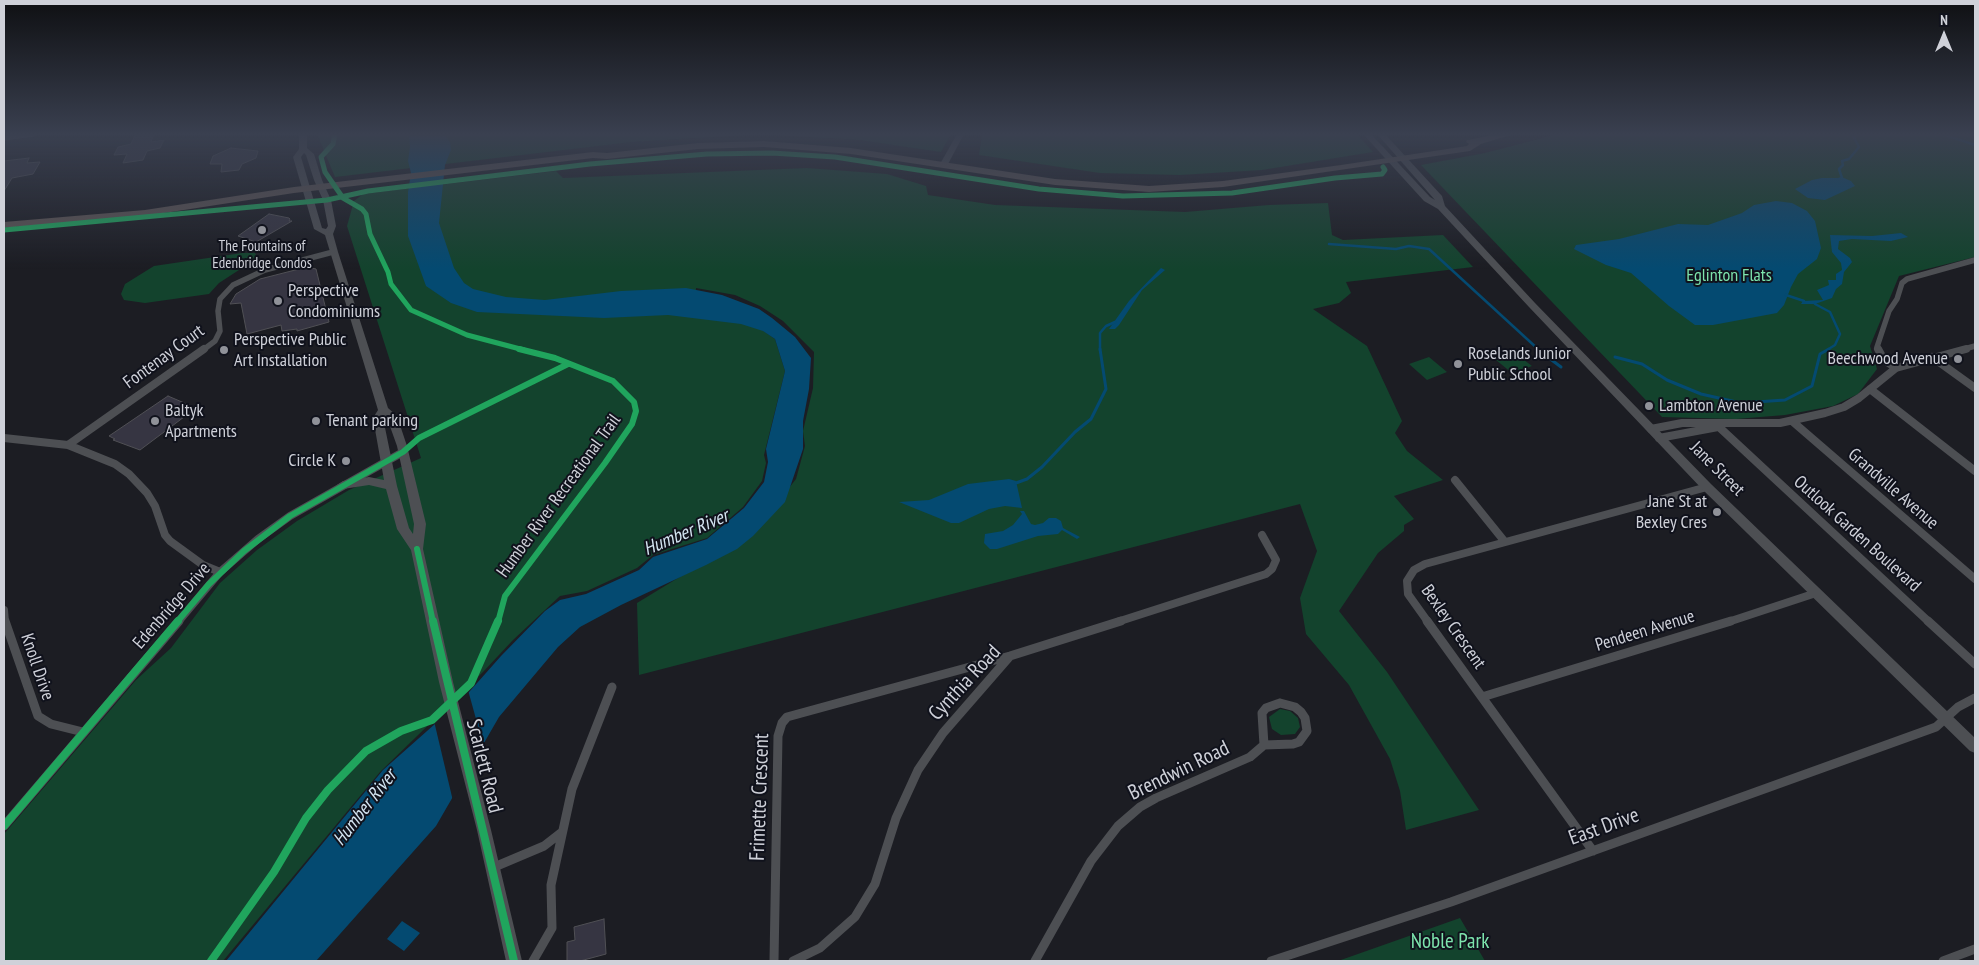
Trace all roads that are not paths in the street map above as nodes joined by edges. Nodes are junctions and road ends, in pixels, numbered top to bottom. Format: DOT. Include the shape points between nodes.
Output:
graph roads {
  1 [pos="303,179"];
  2 [pos="318,179"];
  3 [pos="410,179"];
  4 [pos="1037,179"];
  5 [pos="1256,179"];
  6 [pos="1408,179"];
  7 [pos="1422,179"];
  8 [pos="322,190"];
  9 [pos="307,192"];
  10 [pos="1441,207"];
  11 [pos="4,225"];
  12 [pos="329,234"];
  13 [pos="333,252"];
  14 [pos="1975,260"];
  15 [pos="1975,346"];
  16 [pos="1932,357"];
  17 [pos="1896,368"];
  18 [pos="1975,388"];
  19 [pos="1870,389"];
  20 [pos="383,410"];
  21 [pos="1792,421"];
  22 [pos="1748,424"];
  23 [pos="1719,427"];
  24 [pos="1655,433"];
  25 [pos="4,438"];
  26 [pos="68,444"];
  27 [pos="403,452"];
  28 [pos="386,462"];
  29 [pos="1975,471"];
  30 [pos="1455,480"];
  31 [pos="343,485"];
  32 [pos="391,486"];
  33 [pos="1707,487"];
  34 [pos="1262,535"];
  35 [pos="1505,542"];
  36 [pos="417,549"];
  37 [pos="220,572"];
  38 [pos="1975,579"];
  39 [pos="1816,593"];
  40 [pos="4,610"];
  41 [pos="1010,656"];
  42 [pos="1975,664"];
  43 [pos="612,687"];
  44 [pos="1482,697"];
  45 [pos="1975,698"];
  46 [pos="1946,718"];
  47 [pos="83,732"];
  48 [pos="1264,744"];
  49 [pos="1975,747"];
  50 [pos="4,826"];
  51 [pos="562,832"];
  52 [pos="1593,851"];
  53 [pos="492,868"];
  54 [pos="1975,950"];
  55 [pos="514,961"];
  56 [pos="533,961"];
  57 [pos="774,961"];
  58 [pos="792,961"];
  59 [pos="1035,961"];
  60 [pos="1271,961"];
  61 [pos="1943,961"];
  1 -- 9 [label="main road, Scarlett Road"];
  2 -- 8 [label="main road, Scarlett Road"];
  3 -- 8 [label="main road"];
  4 -- 5 [label="main road" via="1149,189"];
  6 -- 10 [label="main road, Jane Street" via="1427,199"];
  7 -- 10 [label="main road, Jane Street" via="1439,198"];
  8 -- 9 [label="main road"];
  8 -- 12 [label="main road, Scarlett Road" via="332,226"];
  9 -- 11 [label="main road" via="212,207"];
  9 -- 12 [label="main road, Scarlett Road" via="318,229"];
  10 -- 24 [label="main road, Jane Street"];
  12 -- 13 [label="main road, Scarlett Road"];
  13 -- 20 [label="main road, Scarlett Road"];
  13 -- 26 [label="street, Fontenay Court" via="264,270 233,284 220,300 220,331 215,341"];
  14 -- 17 [label="street" via="1902,283 1877,347 1884,360"];
  15 -- 16 [label="street"];
  16 -- 17 [label="street"];
  16 -- 18 [label="street"];
  17 -- 19 [label="street"];
  19 -- 21 [label="street" via="1844,407"];
  19 -- 29 [label="street"];
  20 -- 27 [label="main road, Scarlett Road" via="392,416"];
  20 -- 28 [label="main road, Scarlett Road" via="378,418"];
  21 -- 22 [label="street"];
  21 -- 38 [label="street, Grandville Avenue"];
  22 -- 23 [label="street"];
  22 -- 24 [label="street" via="1682,423"];
  23 -- 24 [label="street"];
  23 -- 42 [label="street, Outlook Garden Boulevard"];
  24 -- 33 [label="main road, Jane Street"];
  25 -- 26 [label="street"];
  26 -- 37 [label="street" via="101,457 129,474 152,499 165,536 203,565"];
  27 -- 28 [label="street, Edenbridge Drive"];
  27 -- 36 [label="main road, Scarlett Road" via="420,524"];
  28 -- 31 [label="street, Edenbridge Drive"];
  28 -- 32 [label="main road, Scarlett Road"];
  30 -- 35 [label="street"];
  31 -- 32 [label="main road" via="369,481"];
  31 -- 37 [label="street, Edenbridge Drive" via="272,529"];
  32 -- 36 [label="main road, Scarlett Road" via="403,530"];
  33 -- 35 [label="street, Bexley Crescent"];
  33 -- 39 [label="main road, Jane Street"];
  34 -- 41 [label="street, Cynthia Road" via="1276,560 1266,574"];
  35 -- 44 [label="street, Bexley Crescent" via="1425,564 1411,573 1406,587"];
  36 -- 53 [label="main road, Scarlett Road"];
  37 -- 47 [label="street, Edenbridge Drive"];
  39 -- 44 [label="street, Pendeen Avenue"];
  39 -- 46 [label="main road, Jane Street"];
  40 -- 47 [label="street, Knoll Drive" via="6,628 38,716 51,724"];
  41 -- 57 [label="street, Frimette Crescent" via="800,712 787,717 782,723 778,736"];
  41 -- 58 [label="street, Cynthia Road" via="943,734 918,770 896,818 875,884 856,918 820,948"];
  43 -- 51 [label="street" via="578,770"];
  44 -- 52 [label="street, Bexley Crescent"];
  45 -- 46 [label="street, East Drive"];
  46 -- 49 [label="main road, Jane Street"];
  46 -- 52 [label="street, East Drive" via="1936,727"];
  47 -- 50 [label="street, Edenbridge Drive"];
  48 -- 48 [label="street" via="1293,744 1304,737 1308,725 1301,712 1280,703 1266,708 1261,719"];
  48 -- 59 [label="street, Brendwin Road" via="1250,757 1156,798 1118,826 1091,861"];
  51 -- 53 [label="street" via="544,846"];
  51 -- 56 [label="street" via="551,885 552,928"];
  52 -- 60 [label="street, East Drive"];
  53 -- 55 [label="main road, Scarlett Road"];
  54 -- 61 [label="street"];
}
